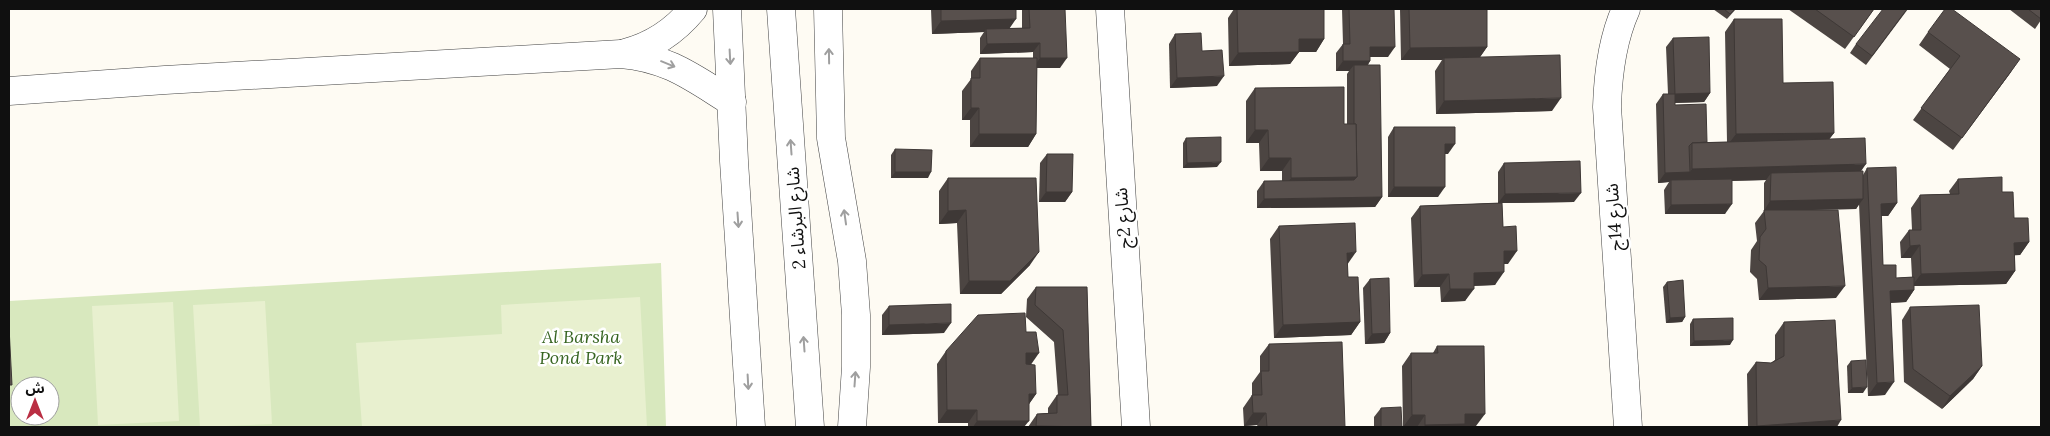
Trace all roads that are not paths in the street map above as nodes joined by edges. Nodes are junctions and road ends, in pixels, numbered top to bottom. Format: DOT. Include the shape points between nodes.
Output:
graph roads {
  1 [pos="692,9"];
  2 [pos="727,9"];
  3 [pos="781,9"];
  4 [pos="828,9"];
  5 [pos="1110,9"];
  6 [pos="1626,9"];
  7 [pos="621,54"];
  8 [pos="9,92"];
  9 [pos="732,102"];
  10 [pos="751,427"];
  11 [pos="810,427"];
  12 [pos="852,427"];
  13 [pos="1136,427"];
  14 [pos="1628,427"];
  1 -- 7 [label="street" via="656,42"];
  2 -- 9 [label="street, one-way"];
  11 -- 3 [label="street, شارع البرشاء 2, one-way"];
  12 -- 4 [label="street, one-way" via="856,315 852,261 831,138"];
  5 -- 13 [label="street, شارع 2ج"];
  6 -- 14 [label="street, شارع 14ج" via="1610,60 1607,107"];
  7 -- 8 [label="street"];
  7 -- 9 [label="street, one-way" via="670,64"];
  9 -- 10 [label="street, one-way"];
}
